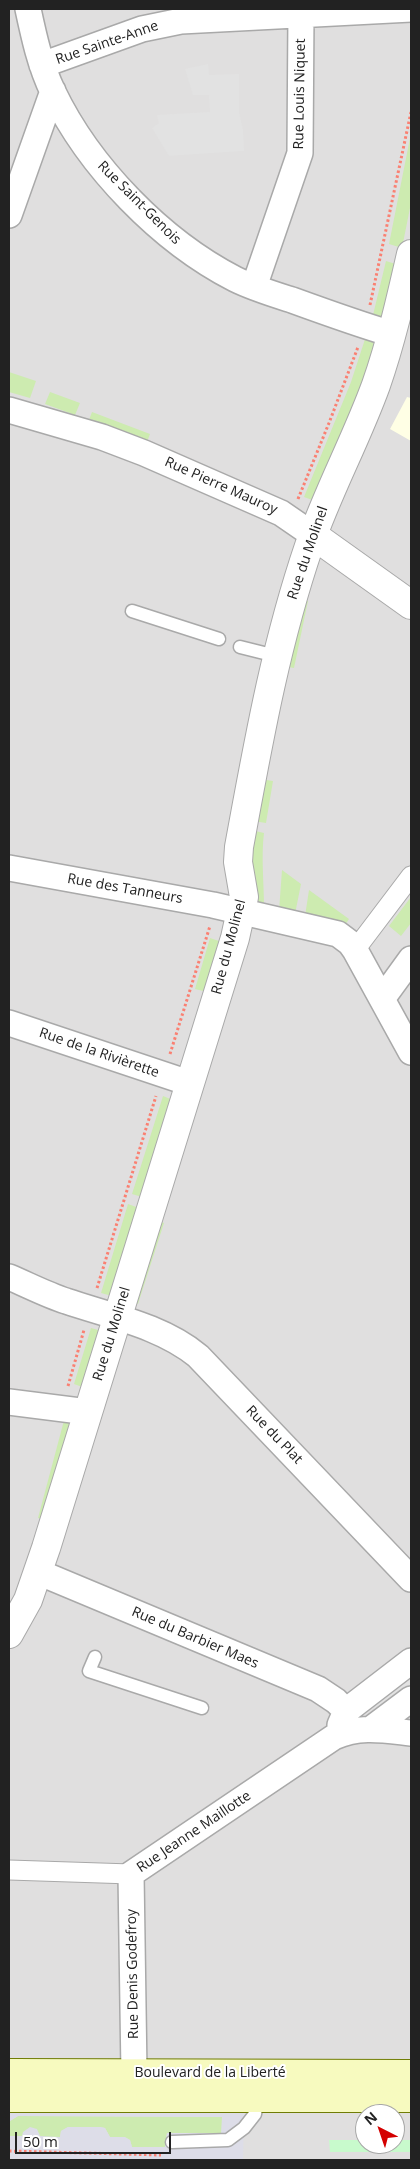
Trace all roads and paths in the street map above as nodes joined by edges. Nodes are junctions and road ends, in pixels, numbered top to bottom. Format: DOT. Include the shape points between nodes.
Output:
graph roads {
  1 [pos="28,9"];
  2 [pos="411,9"];
  3 [pos="301,14"];
  4 [pos="42,65"];
  5 [pos="53,91"];
  6 [pos="9,215"];
  7 [pos="379,249"];
  8 [pos="405,264"];
  9 [pos="254,286"];
  10 [pos="392,334"];
  11 [pos="9,410"];
  12 [pos="313,536"];
  13 [pos="411,605"];
  14 [pos="132,611"];
  15 [pos="219,639"];
  16 [pos="240,647"];
  17 [pos="276,656"];
  18 [pos="9,868"];
  19 [pos="411,876"];
  20 [pos="213,906"];
  21 [pos="241,911"];
  22 [pos="355,950"];
  23 [pos="411,959"];
  24 [pos="382,999"];
  25 [pos="9,1023"];
  26 [pos="411,1052"];
  27 [pos="163,1075"];
  28 [pos="189,1083"];
  29 [pos="9,1278"];
  30 [pos="90,1309"];
  31 [pos="117,1318"];
  32 [pos="9,1402"];
  33 [pos="88,1412"];
  34 [pos="38,1572"];
  35 [pos="411,1579"];
  36 [pos="9,1634"];
  37 [pos="95,1656"];
  38 [pos="411,1661"];
  39 [pos="411,1699"];
  40 [pos="202,1708"];
  41 [pos="346,1711"];
  42 [pos="371,1729"];
  43 [pos="411,1734"];
  44 [pos="334,1737"];
  45 [pos="9,1870"];
  46 [pos="131,1874"];
  47 [pos="9,2073"];
  48 [pos="134,2073"];
  49 [pos="411,2074"];
  50 [pos="263,2086"];
  51 [pos="9,2098"];
  52 [pos="411,2098"];
  53 [pos="172,2142"];
  54 [pos="9,2151"];
  55 [pos="167,2155"];
  1 -- 4 [label="street, Rue Saint-Genois"];
  2 -- 3 [label="street, Rue Sainte-Anne"];
  3 -- 4 [label="street, Rue Sainte-Anne" via="159,25"];
  3 -- 9 [label="street, Rue Louis Niquet" via="300,153"];
  4 -- 5 [label="street, Rue Saint-Genois"];
  5 -- 6 [label="street"];
  5 -- 9 [label="street, Rue Saint-Genois" via="100,166 150,216 189,251"];
  7 -- 8 [label="path"];
  8 -- 10 [label="street, Rue du Molinel"];
  9 -- 10 [label="street, Rue Saint-Genois"];
  10 -- 12 [label="street, Rue du Molinel" via="375,387"];
  11 -- 12 [label="street, Rue Pierre Mauroy" via="144,452 281,513"];
  12 -- 13 [label="street, Rue Pierre Mauroy"];
  12 -- 17 [label="street, Rue du Molinel"];
  14 -- 15 [label="lane"];
  16 -- 17 [label="lane"];
  17 -- 21 [label="street, Rue du Molinel" via="238,855 244,890"];
  18 -- 20 [label="street, Rue des Tanneurs"];
  19 -- 22 [label="street"];
  20 -- 21 [label="street, Rue des Tanneurs"];
  20 -- 27 [label="path" via="210,926"];
  21 -- 22 [label="street, Rue des Tanneurs" via="332,932 344,938"];
  21 -- 28 [label="street, Rue du Molinel"];
  22 -- 24 [label="street"];
  23 -- 24 [label="street"];
  24 -- 26 [label="street"];
  25 -- 27 [label="street, Rue de la Rivièrette"];
  27 -- 28 [label="street, Rue de la Rivièrette"];
  27 -- 30 [label="path"];
  28 -- 31 [label="street, Rue du Molinel"];
  29 -- 30 [label="street, Rue du Plat"];
  30 -- 31 [label="street, Rue du Plat"];
  31 -- 33 [label="street, Rue du Molinel"];
  31 -- 35 [label="street, Rue du Plat" via="171,1338 198,1356"];
  32 -- 33 [label="street"];
  33 -- 34 [label="street, Rue du Molinel"];
  34 -- 36 [label="street, Rue du Molinel" via="28,1600"];
  34 -- 41 [label="street, Rue du Barbier Maes" via="115,1611 318,1689"];
  37 -- 40 [label="lane" via="89,1671"];
  38 -- 41 [label="street"];
  39 -- 42 [label="street"];
  41 -- 44 [label="street"];
  42 -- 43 [label="street"];
  42 -- 44 [label="street" via="353,1730"];
  44 -- 46 [label="street, Rue Jeanne Maillotte"];
  45 -- 46 [label="street, Rue Jeanne Maillotte"];
  46 -- 48 [label="street, Rue Denis Godefroy"];
  47 -- 48 [label="main road, Boulevard de la Liberté"];
  48 -- 50 [label="main road, Boulevard de la Liberté"];
  49 -- 50 [label="main road, Boulevard de la Liberté"];
  50 -- 51 [label="main road, Boulevard de la Liberté"];
  50 -- 52 [label="main road, Boulevard de la Liberté"];
  50 -- 53 [label="lane" via="255,2114 228,2140"];
  54 -- 55 [label="path"];
}
